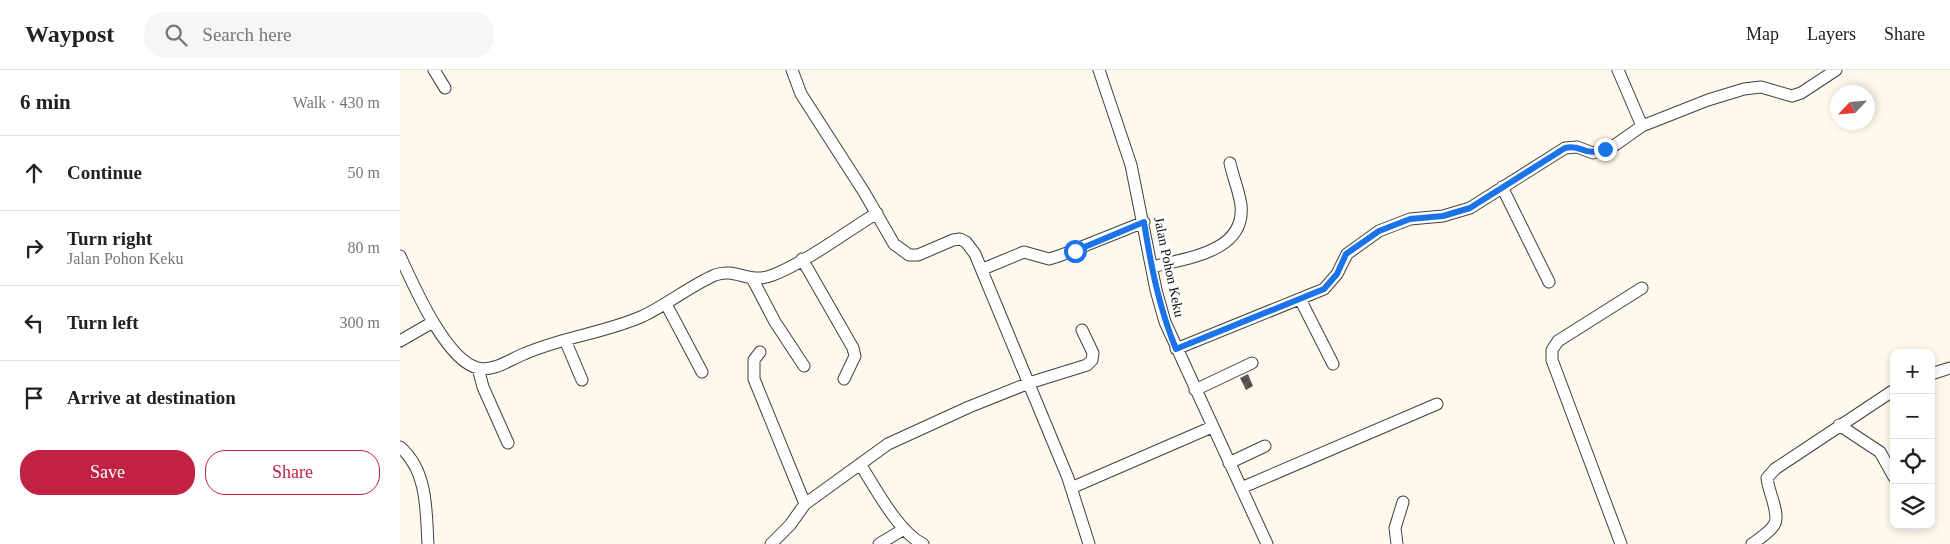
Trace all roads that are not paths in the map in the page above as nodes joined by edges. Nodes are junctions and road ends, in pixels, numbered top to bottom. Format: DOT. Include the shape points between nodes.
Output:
graph roads {
  1 [pos="434,70"];
  2 [pos="792,70"];
  3 [pos="1099,70"];
  4 [pos="1618,70"];
  5 [pos="1836,70"];
  6 [pos="445,88"];
  7 [pos="1642,126"];
  8 [pos="1230,163"];
  9 [pos="1502,187"];
  10 [pos="877,213"];
  11 [pos="1144,222"];
  12 [pos="400,256"];
  13 [pos="802,259"];
  14 [pos="1152,267"];
  15 [pos="983,269"];
  16 [pos="753,280"];
  17 [pos="1549,282"];
  18 [pos="1642,288"];
  19 [pos="1300,299"];
  20 [pos="666,304"];
  21 [pos="433,322"];
  22 [pos="1082,330"];
  23 [pos="400,340"];
  24 [pos="565,340"];
  25 [pos="1176,349"];
  26 [pos="760,352"];
  27 [pos="1252,363"];
  28 [pos="1333,364"];
  29 [pos="804,366"];
  30 [pos="478,368"];
  31 [pos="1950,368"];
  32 [pos="702,372"];
  33 [pos="1935,373"];
  34 [pos="844,379"];
  35 [pos="582,380"];
  36 [pos="1029,383"];
  37 [pos="1195,390"];
  38 [pos="1890,393"];
  39 [pos="1437,404"];
  40 [pos="1839,425"];
  41 [pos="1212,427"];
  42 [pos="508,443"];
  43 [pos="1264,446"];
  44 [pos="400,447"];
  45 [pos="1229,463"];
  46 [pos="860,464"];
  47 [pos="1890,470"];
  48 [pos="1071,488"];
  49 [pos="1241,488"];
  50 [pos="1403,502"];
  51 [pos="805,504"];
  52 [pos="904,529"];
  53 [pos="428,544"];
  54 [pos="771,544"];
  55 [pos="879,544"];
  56 [pos="923,544"];
  57 [pos="1089,544"];
  58 [pos="1267,544"];
  59 [pos="1397,544"];
  60 [pos="1621,544"];
  61 [pos="1752,544"];
  1 -- 6 [label="street"];
  2 -- 10 [label="street" via="801,94"];
  3 -- 11 [label="street, Jalan Pohon Keku" via="1131,165"];
  4 -- 7 [label="street"];
  5 -- 7 [label="street" via="1792,96 1761,88 1744,89"];
  7 -- 9 [label="street" via="1615,145 1593,153 1577,147 1565,148"];
  8 -- 14 [label="street" via="1241,205 1240,217 1227,242 1214,251"];
  9 -- 17 [label="street"];
  9 -- 19 [label="street" via="1456,214 1410,219 1379,231 1346,254 1332,282 1324,289"];
  10 -- 13 [label="street"];
  10 -- 15 [label="street" via="902,252 918,254 960,239 966,242"];
  11 -- 14 [label="street, Jalan Pohon Keku"];
  11 -- 15 [label="street" via="1049,259 1024,252"];
  12 -- 21 [label="street"];
  13 -- 16 [label="street" via="776,274"];
  13 -- 34 [label="street" via="853,348 855,356"];
  14 -- 25 [label="street, Jalan Pohon Keku" via="1165,322"];
  15 -- 36 [label="street"];
  16 -- 20 [label="street" via="734,273 718,274"];
  16 -- 29 [label="street" via="775,322"];
  18 -- 60 [label="street" via="1558,341 1552,350 1552,360"];
  19 -- 25 [label="street"];
  19 -- 28 [label="street"];
  20 -- 24 [label="street" via="641,317"];
  20 -- 32 [label="street"];
  21 -- 23 [label="street"];
  21 -- 30 [label="street" via="452,348"];
  22 -- 36 [label="street" via="1093,353 1092,360 1087,365"];
  24 -- 30 [label="street" via="488,369"];
  24 -- 35 [label="street"];
  25 -- 37 [label="street, Jalan Pohon Keku"];
  26 -- 51 [label="street" via="754,360 754,379"];
  27 -- 37 [label="street"];
  30 -- 42 [label="street"];
  31 -- 33 [label="street"];
  36 -- 46 [label="street" via="902,438"];
  36 -- 48 [label="street"];
  37 -- 41 [label="street, Jalan Pohon Keku"];
  38 -- 40 [label="street"];
  39 -- 49 [label="street"];
  40 -- 47 [label="street" via="1880,452"];
  40 -- 61 [label="street" via="1774,469 1767,478 1777,516 1774,526"];
  41 -- 45 [label="street, Jalan Pohon Keku"];
  41 -- 48 [label="street"];
  43 -- 45 [label="street"];
  44 -- 53 [label="street" via="413,462 421,480"];
  45 -- 49 [label="street, Jalan Pohon Keku"];
  46 -- 51 [label="street"];
  46 -- 52 [label="street"];
  48 -- 57 [label="street"];
  49 -- 58 [label="street, Jalan Pohon Keku"];
  50 -- 59 [label="street" via="1395,528"];
  51 -- 54 [label="street"];
  52 -- 55 [label="street"];
  52 -- 56 [label="street"];
}
